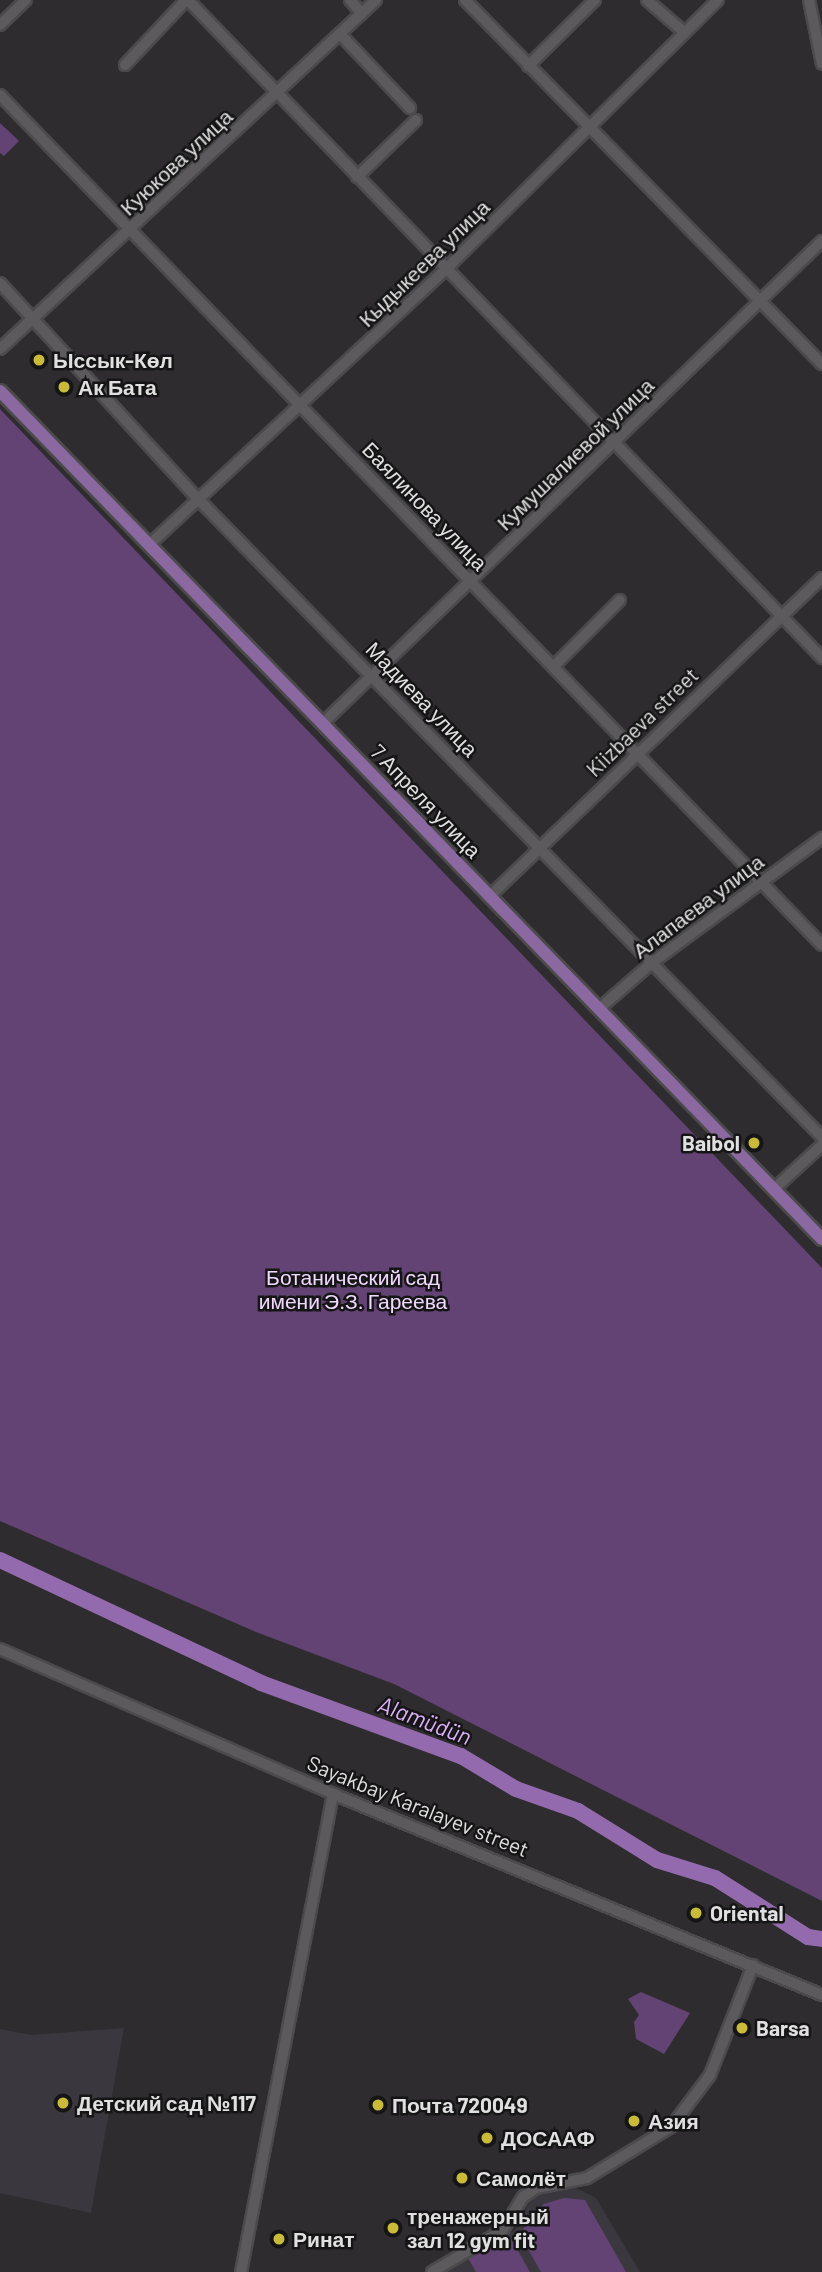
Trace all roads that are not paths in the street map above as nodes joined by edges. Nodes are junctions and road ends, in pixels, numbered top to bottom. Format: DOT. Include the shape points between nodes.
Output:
graph roads {
  1 [pos="26,0"];
  2 [pos="187,0"];
  3 [pos="350,0"];
  4 [pos="376,0"];
  5 [pos="465,0"];
  6 [pos="595,0"];
  7 [pos="647,0"];
  8 [pos="718,0"];
  9 [pos="809,0"];
  10 [pos="362,14"];
  11 [pos="0,25"];
  12 [pos="685,33"];
  13 [pos="340,34"];
  14 [pos="822,64"];
  15 [pos="125,65"];
  16 [pos="528,66"];
  17 [pos="0,94"];
  18 [pos="276,96"];
  19 [pos="410,108"];
  20 [pos="416,120"];
  21 [pos="589,130"];
  22 [pos="357,177"];
  23 [pos="131,230"];
  24 [pos="822,240"];
  25 [pos="447,268"];
  26 [pos="0,283"];
  27 [pos="759,301"];
  28 [pos="33,319"];
  29 [pos="0,349"];
  30 [pos="822,364"];
  31 [pos="0,391"];
  32 [pos="301,406"];
  33 [pos="615,441"];
  34 [pos="199,500"];
  35 [pos="149,545"];
  36 [pos="822,578"];
  37 [pos="471,582"];
  38 [pos="620,600"];
  39 [pos="782,614"];
  40 [pos="822,658"];
  41 [pos="554,666"];
  42 [pos="373,677"];
  43 [pos="323,723"];
  44 [pos="638,751"];
  45 [pos="822,838"];
  46 [pos="541,849"];
  47 [pos="761,881"];
  48 [pos="491,895"];
  49 [pos="822,945"];
  50 [pos="653,962"];
  51 [pos="600,1008"];
  52 [pos="822,1137"];
  53 [pos="822,1145"];
  54 [pos="774,1189"];
  55 [pos="822,1239"];
  56 [pos="0,1649"];
  57 [pos="333,1794"];
  58 [pos="753,1965"];
  59 [pos="822,1995"];
  60 [pos="241,2272"];
  61 [pos="432,2272"];
  1 -- 11 [label="street"];
  2 -- 15 [label="street"];
  2 -- 18 [label="street"];
  3 -- 10 [label="street"];
  4 -- 10 [label="street, Куюкова улица"];
  5 -- 16 [label="street"];
  6 -- 16 [label="street"];
  7 -- 12 [label="street"];
  8 -- 12 [label="street, Кыдыкеева улица"];
  9 -- 14 [label="street"];
  10 -- 13 [label="street, Куюкова улица"];
  12 -- 21 [label="street, Кыдыкеева улица"];
  13 -- 18 [label="street, Куюкова улица"];
  13 -- 19 [label="street"];
  16 -- 21 [label="street"];
  17 -- 23 [label="street, Баялинова улица"];
  18 -- 22 [label="street"];
  18 -- 23 [label="street, Куюкова улица"];
  20 -- 22 [label="street"];
  21 -- 25 [label="street, Кыдыкеева улица"];
  21 -- 27 [label="street"];
  22 -- 25 [label="street"];
  23 -- 28 [label="street, Куюкова улица"];
  23 -- 32 [label="street, Баялинова улица"];
  24 -- 27 [label="street, Кумушалиевой улица"];
  25 -- 32 [label="street, Кыдыкеева улица"];
  25 -- 33 [label="street"];
  26 -- 28 [label="street, Мадиева улица"];
  27 -- 30 [label="street"];
  27 -- 33 [label="street, Кумушалиевой улица"];
  28 -- 29 [label="street, Куюкова улица"];
  28 -- 34 [label="street, Мадиева улица"];
  31 -- 35 [label="main road, 7 Апреля улица"];
  32 -- 34 [label="street, Кыдыкеева улица"];
  32 -- 37 [label="street, Баялинова улица"];
  33 -- 37 [label="street, Кумушалиевой улица"];
  33 -- 39 [label="street"];
  34 -- 35 [label="street, Кыдыкеева улица"];
  34 -- 42 [label="street, Мадиева улица"];
  35 -- 43 [label="main road, 7 Апреля улица"];
  36 -- 39 [label="street, Kiizbaeva street"];
  37 -- 41 [label="street, Баялинова улица"];
  37 -- 42 [label="street, Кумушалиевой улица"];
  38 -- 41 [label="street"];
  39 -- 40 [label="street"];
  39 -- 44 [label="street, Kiizbaeva street"];
  41 -- 44 [label="street, Баялинова улица"];
  42 -- 43 [label="street, Кумушалиевой улица"];
  42 -- 46 [label="street, Мадиева улица"];
  43 -- 48 [label="main road, 7 Апреля улица"];
  44 -- 46 [label="street, Kiizbaeva street"];
  44 -- 47 [label="street, Баялинова улица"];
  45 -- 47 [label="street, Алапаева улица"];
  46 -- 48 [label="street, Kiizbaeva street"];
  46 -- 50 [label="street, Мадиева улица"];
  47 -- 49 [label="street, Баялинова улица"];
  47 -- 50 [label="street, Алапаева улица"];
  48 -- 51 [label="main road, 7 Апреля улица"];
  50 -- 51 [label="street, Алапаева улица"];
  50 -- 52 [label="street, Мадиева улица"];
  51 -- 54 [label="main road, 7 Апреля улица"];
  53 -- 54 [label="street"];
  54 -- 55 [label="main road, 7 Апреля улица"];
  56 -- 57 [label="street, Sayakbay Karalayev street"];
  57 -- 58 [label="street, Sayakbay Karalayev street"];
  57 -- 60 [label="street"];
  58 -- 59 [label="street, Sayakbay Karalayev street"];
  58 -- 61 [label="street" via="710,2075 671,2127 587,2178 536,2188 523,2197 503,2230"];
}
